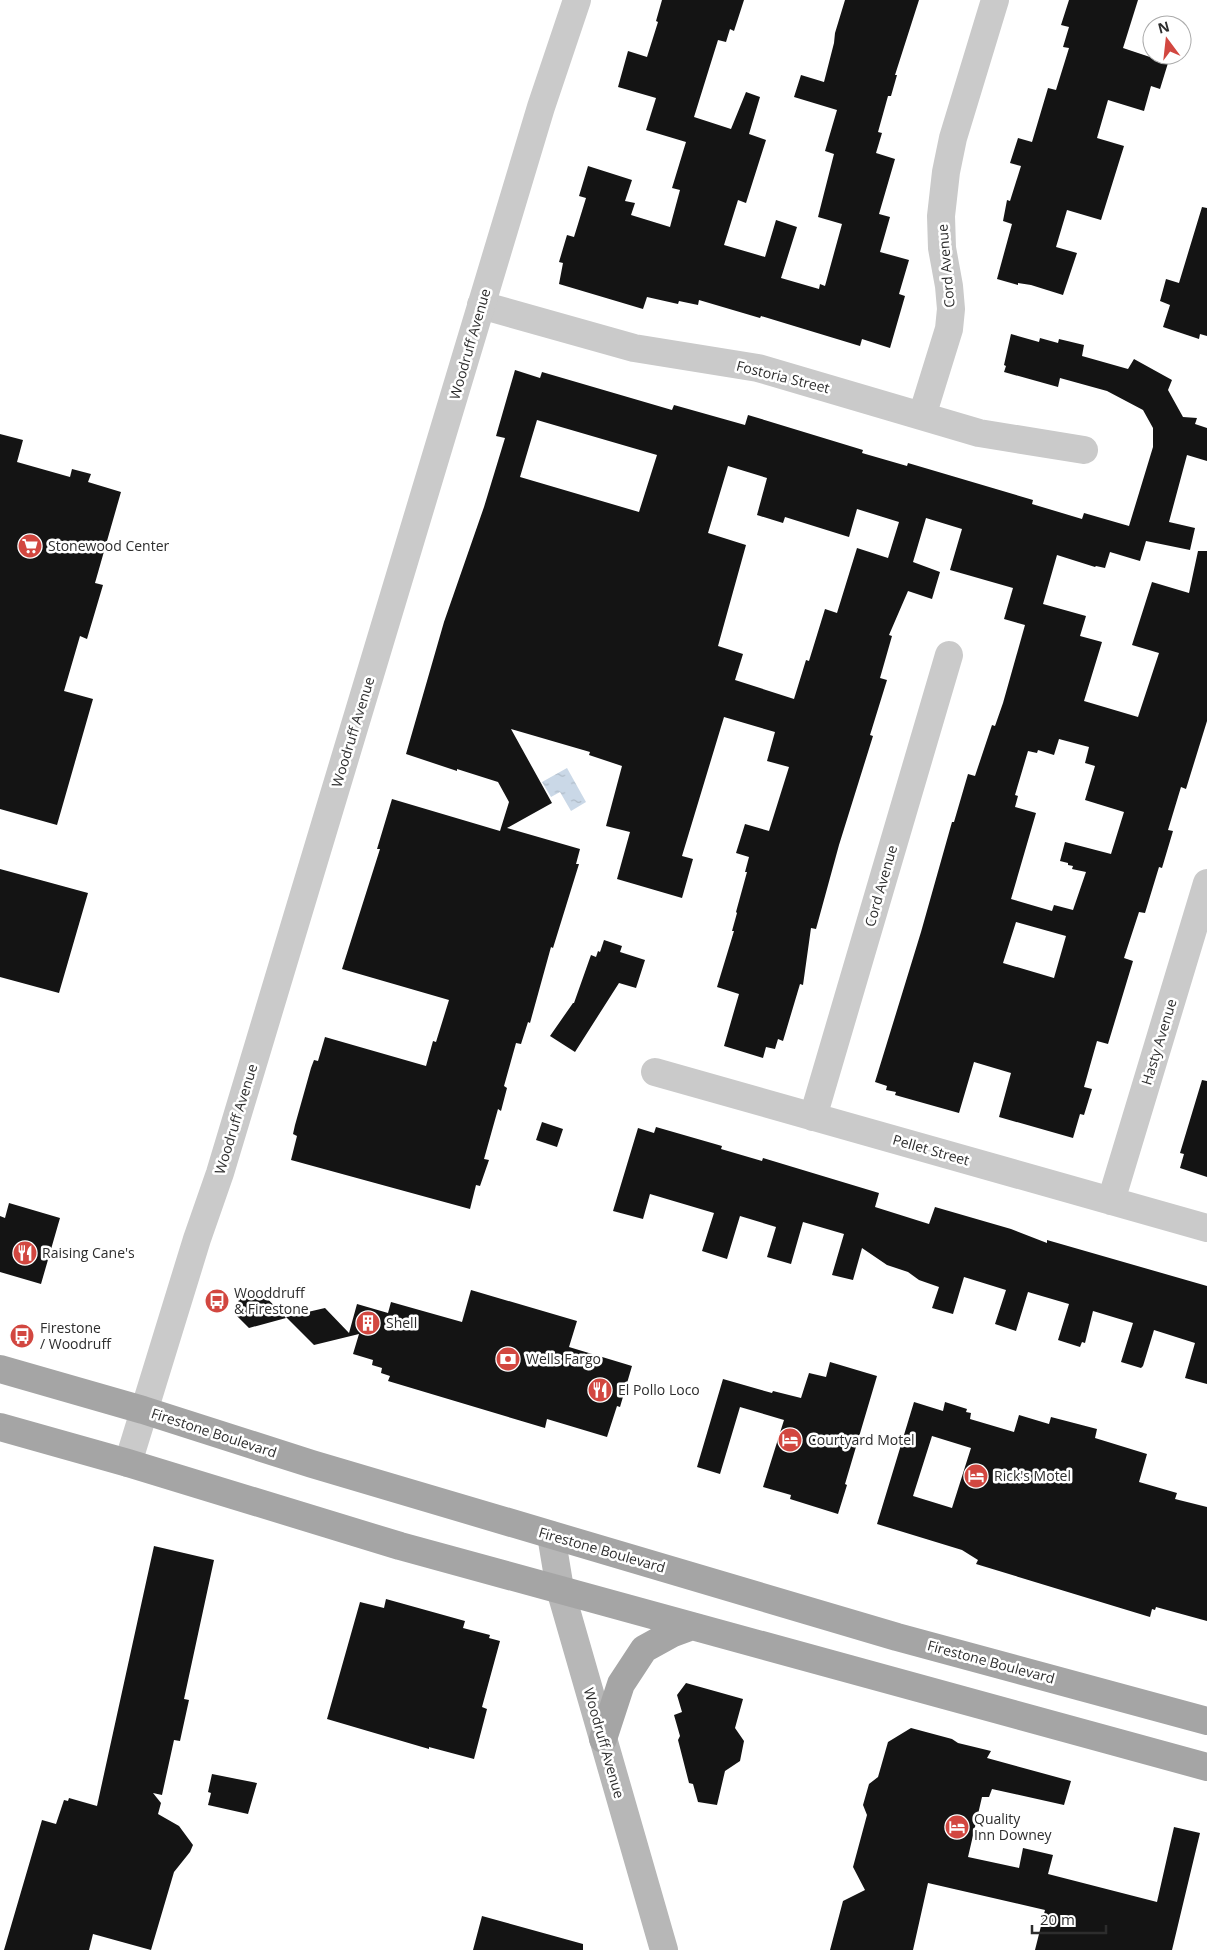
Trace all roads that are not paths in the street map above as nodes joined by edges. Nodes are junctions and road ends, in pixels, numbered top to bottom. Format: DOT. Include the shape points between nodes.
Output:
graph roads {
  1 [pos="577,0"];
  2 [pos="995,0"];
  3 [pos="481,305"];
  4 [pos="922,416"];
  5 [pos="1084,450"];
  6 [pos="950,655"];
  7 [pos="1207,883"];
  8 [pos="655,1072"];
  9 [pos="813,1116"];
  10 [pos="1111,1201"];
  11 [pos="1207,1228"];
  12 [pos="0,1370"];
  13 [pos="143,1410"];
  14 [pos="0,1427"];
  15 [pos="128,1463"];
  16 [pos="551,1535"];
  17 [pos="560,1589"];
  18 [pos="692,1626"];
  19 [pos="1207,1721"];
  20 [pos="603,1739"];
  21 [pos="1207,1767"];
  22 [pos="664,1950"];
  1 -- 3 [label="street, Woodruff Avenue"];
  2 -- 4 [label="street, Cord Avenue" via="946,172 941,216 942,248 950,286 949,330"];
  3 -- 4 [label="street, Fostoria Street" via="634,348 758,368"];
  3 -- 13 [label="street, Woodruff Avenue" via="220,1173"];
  4 -- 5 [label="street, Fostoria Street" via="979,433"];
  6 -- 9 [label="street, Cord Avenue"];
  7 -- 10 [label="street, Hasty Avenue"];
  8 -- 9 [label="street, Pellet Street"];
  9 -- 10 [label="street, Pellet Street"];
  10 -- 11 [label="street, Pellet Street"];
  12 -- 13 [label="main road, Firestone Boulevard"];
  13 -- 15 [label="street, Woodruff Avenue"];
  13 -- 16 [label="main road, Firestone Boulevard"];
  14 -- 15 [label="main road"];
  15 -- 17 [label="main road" via="400,1546"];
  16 -- 17 [label="main road, Woodruff Avenue"];
  16 -- 19 [label="main road, Firestone Boulevard" via="897,1636"];
  17 -- 18 [label="main road"];
  17 -- 20 [label="main road, Woodruff Avenue"];
  18 -- 20 [label="main road" via="644,1649 621,1684"];
  18 -- 21 [label="main road"];
  20 -- 22 [label="main road, Woodruff Avenue"];
}
